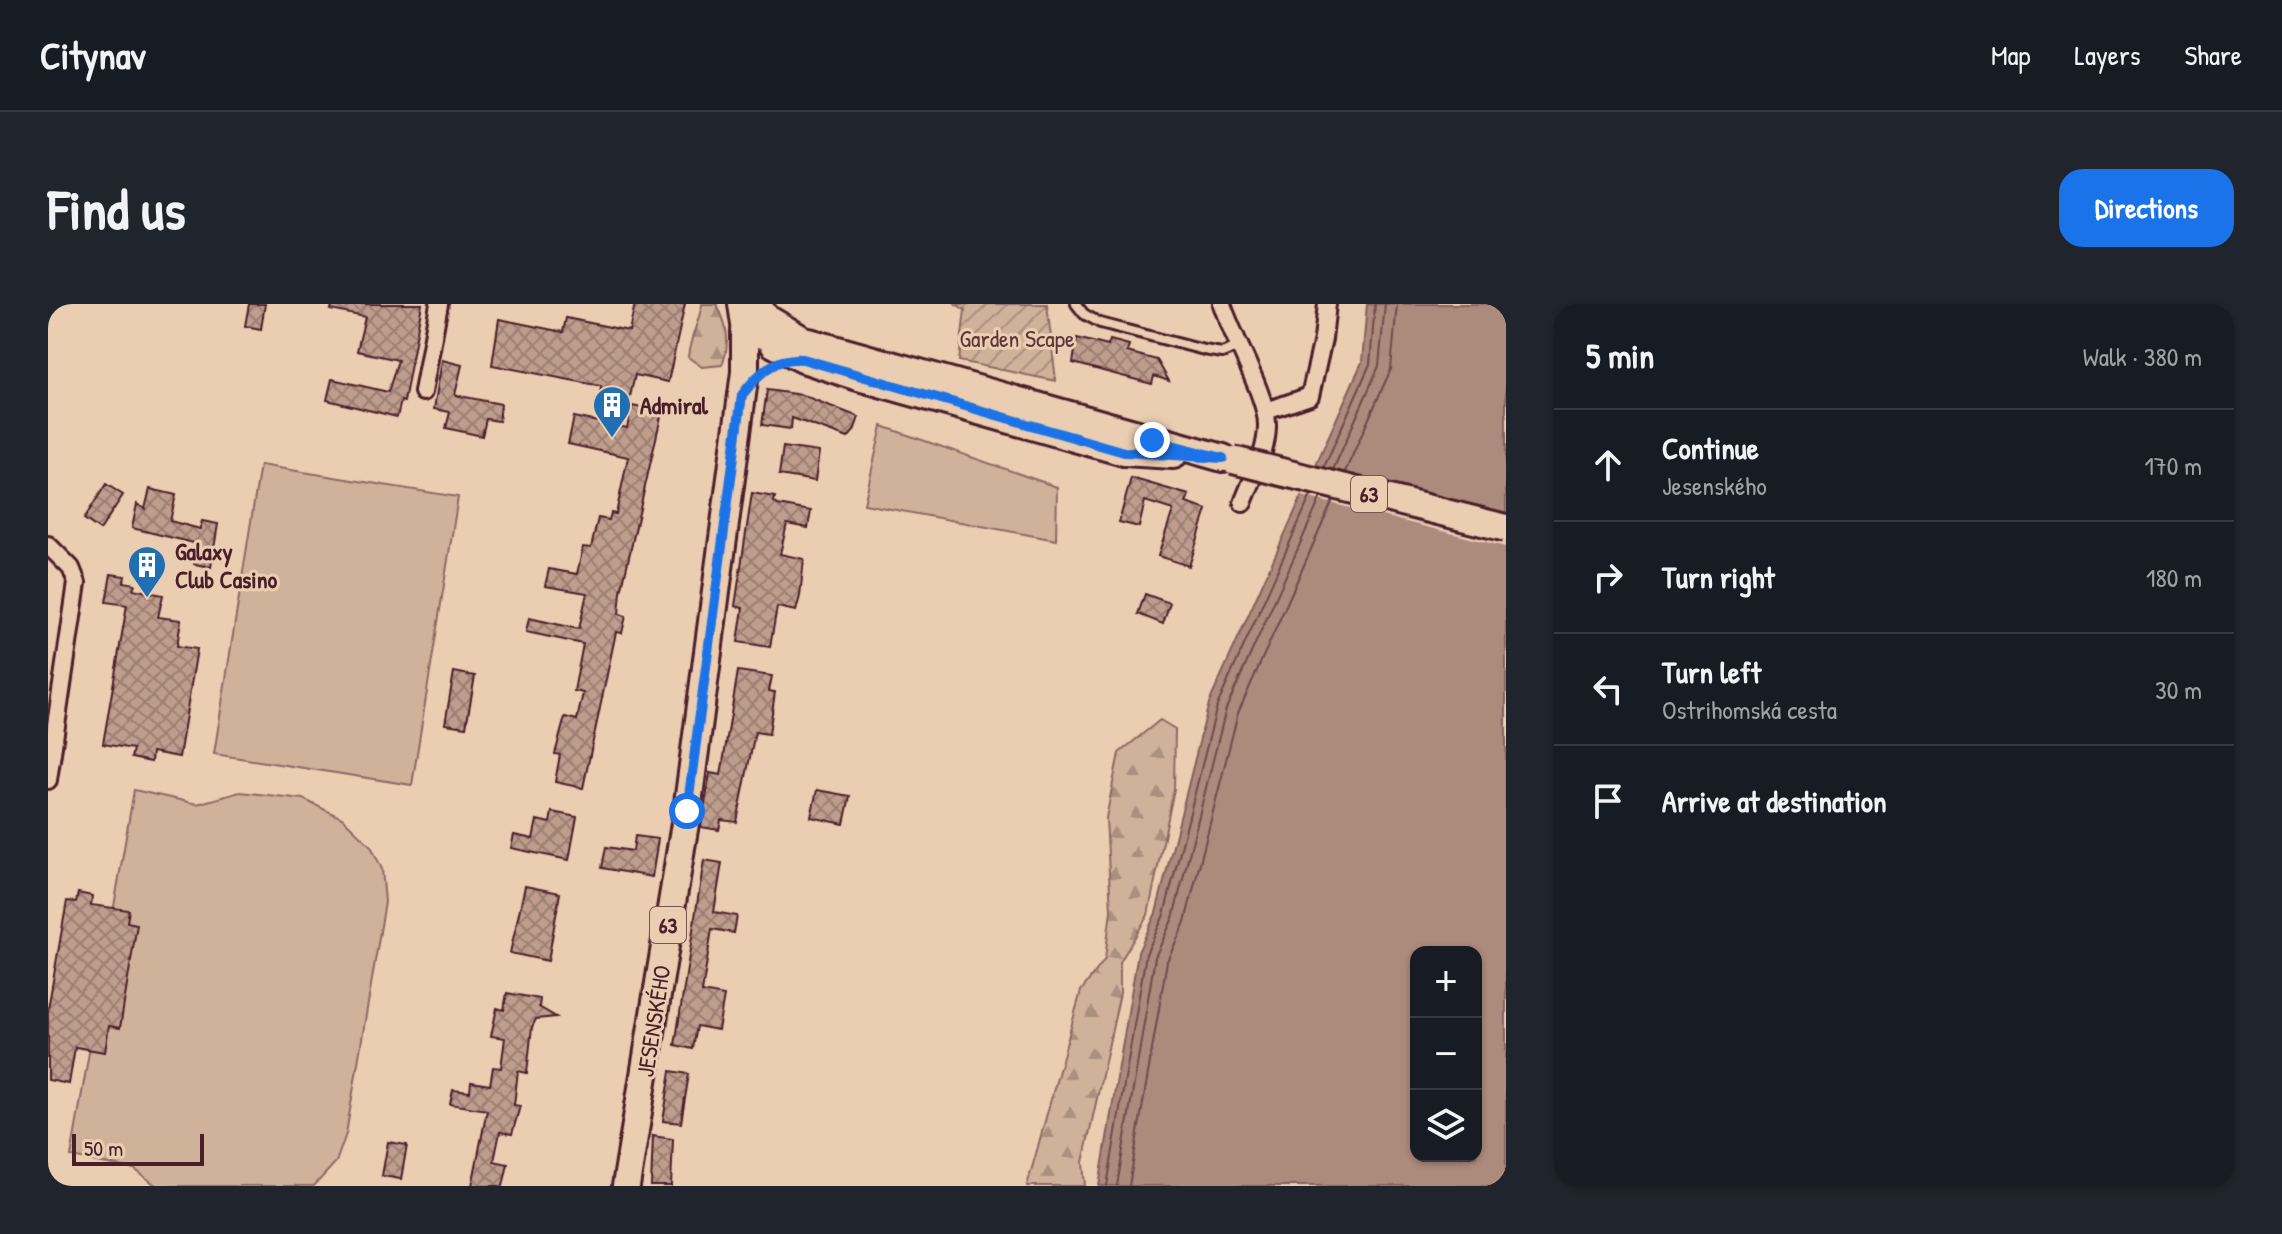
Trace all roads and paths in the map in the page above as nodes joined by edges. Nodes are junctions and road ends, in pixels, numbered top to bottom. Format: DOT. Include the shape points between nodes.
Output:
graph roads {
  1 [pos="439,304"];
  2 [pos="741,304"];
  3 [pos="757,304"];
  4 [pos="1076,304"];
  5 [pos="1222,304"];
  6 [pos="1327,304"];
  7 [pos="757,335"];
  8 [pos="1237,347"];
  9 [pos="806,351"];
  10 [pos="423,392"];
  11 [pos="742,395"];
  12 [pos="1266,411"];
  13 [pos="1243,503"];
  14 [pos="1506,528"];
  15 [pos="48,545"];
  16 [pos="48,780"];
  17 [pos="626,1186"];
  1 -- 10 [label="street"];
  2 -- 7 [label="street"];
  3 -- 9 [label="main road"];
  4 -- 8 [label="lane" via="1100,323 1204,350 1222,353"];
  5 -- 8 [label="street"];
  6 -- 12 [label="street" via="1310,396"];
  7 -- 9 [label="main road, 63"];
  7 -- 11 [label="main road, JESENSKÉHO / 63"];
  8 -- 12 [label="street"];
  9 -- 11 [label="main road" via="769,367"];
  9 -- 14 [label="main road, 63, bridge"];
  11 -- 17 [label="main road, JESENSKÉHO / 63" via="687,811"];
  12 -- 13 [label="street" via="1265,443"];
  15 -- 16 [label="street" via="71,568 77,583"];
}
